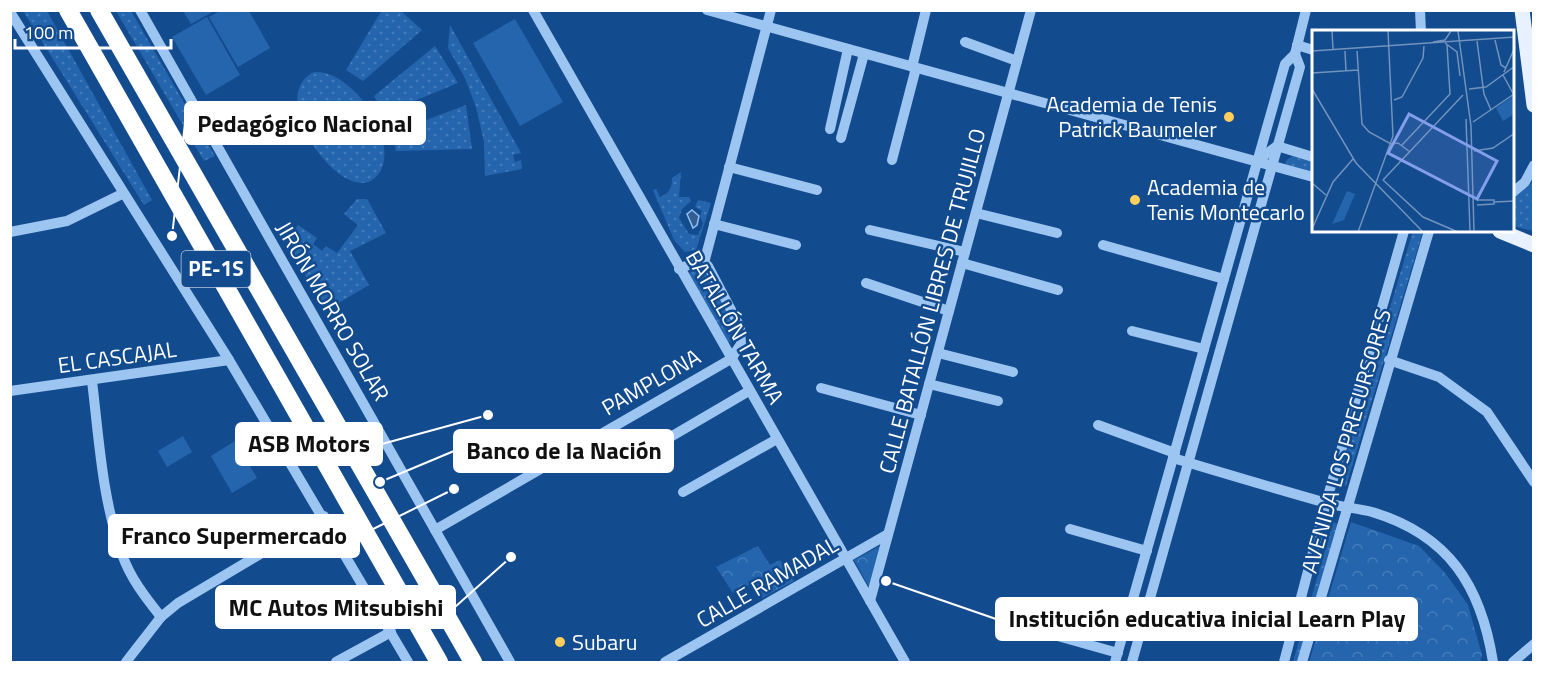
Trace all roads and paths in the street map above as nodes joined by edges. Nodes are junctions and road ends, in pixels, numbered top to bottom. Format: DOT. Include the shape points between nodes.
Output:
graph roads {
  1 [pos="68,10"];
  2 [pos="99,10"];
  3 [pos="140,10"];
  4 [pos="532,10"];
  5 [pos="707,10"];
  6 [pos="771,10"];
  7 [pos="926,10"];
  8 [pos="1031,10"];
  9 [pos="1306,10"];
  10 [pos="1420,10"];
  11 [pos="1521,10"];
  12 [pos="10,12"];
  13 [pos="766,27"];
  14 [pos="1421,30"];
  15 [pos="965,42"];
  16 [pos="848,49"];
  17 [pos="1296,50"];
  18 [pos="1312,50"];
  19 [pos="864,54"];
  20 [pos="1017,62"];
  21 [pos="914,67"];
  22 [pos="1008,92"];
  23 [pos="1533,105"];
  24 [pos="830,129"];
  25 [pos="841,138"];
  26 [pos="1277,146"];
  27 [pos="1312,157"];
  28 [pos="892,160"];
  29 [pos="1258,160"];
  30 [pos="1272,164"];
  31 [pos="1533,165"];
  32 [pos="729,167"];
  33 [pos="1312,177"];
  34 [pos="817,190"];
  35 [pos="1514,191"];
  36 [pos="122,194"];
  37 [pos="976,213"];
  38 [pos="714,224"];
  39 [pos="870,230"];
  40 [pos="10,232"];
  41 [pos="1404,232"];
  42 [pos="1429,232"];
  43 [pos="1504,232"];
  44 [pos="1506,232"];
  45 [pos="1057,233"];
  46 [pos="1533,238"];
  47 [pos="1533,244"];
  48 [pos="796,245"];
  49 [pos="1103,245"];
  50 [pos="963,257"];
  51 [pos="704,262"];
  52 [pos="679,269"];
  53 [pos="1224,279"];
  54 [pos="866,283"];
  55 [pos="1058,290"];
  56 [pos="949,311"];
  57 [pos="1132,331"];
  58 [pos="1204,349"];
  59 [pos="938,353"];
  60 [pos="730,359"];
  61 [pos="229,360"];
  62 [pos="1389,360"];
  63 [pos="1013,372"];
  64 [pos="92,381"];
  65 [pos="929,384"];
  66 [pos="821,388"];
  67 [pos="749,391"];
  68 [pos="10,392"];
  69 [pos="998,401"];
  70 [pos="921,415"];
  71 [pos="1098,425"];
  72 [pos="667,439"];
  73 [pos="777,439"];
  74 [pos="1174,455"];
  75 [pos="1189,462"];
  76 [pos="1533,482"];
  77 [pos="683,492"];
  78 [pos="1326,503"];
  79 [pos="1347,507"];
  80 [pos="324,516"];
  81 [pos="1070,529"];
  82 [pos="435,530"];
  83 [pos="888,534"];
  84 [pos="1147,551"];
  85 [pos="847,558"];
  86 [pos="870,601"];
  87 [pos="161,617"];
  88 [pos="1033,629"];
  89 [pos="1124,629"];
  90 [pos="391,632"];
  91 [pos="1140,634"];
  92 [pos="1533,644"];
  93 [pos="1116,658"];
  94 [pos="1495,662"];
  95 [pos="126,663"];
  96 [pos="336,663"];
  97 [pos="408,663"];
  98 [pos="439,663"];
  99 [pos="473,663"];
  100 [pos="510,663"];
  101 [pos="665,663"];
  102 [pos="905,663"];
  103 [pos="1132,663"];
  104 [pos="1284,663"];
  105 [pos="1302,663"];
  106 [pos="1512,663"];
  1 -- 98 [label="highway, PE-1S"];
  2 -- 99 [label="highway, PE-1S"];
  3 -- 82 [label="street, JIRÓN MORRO SOLAR"];
  4 -- 52 [label="street, BATALLÓN TARMA"];
  5 -- 13 [label="street"];
  6 -- 13 [label="street"];
  7 -- 21 [label="street"];
  8 -- 20 [label="street, CALLE BATALLÓN LIBRES DE TRUJILLO"];
  9 -- 17 [label="street"];
  10 -- 14 [label="street"];
  11 -- 23 [label="main road"];
  12 -- 36 [label="street"];
  13 -- 16 [label="street"];
  13 -- 32 [label="street"];
  15 -- 20 [label="street"];
  16 -- 19 [label="street"];
  16 -- 24 [label="street"];
  17 -- 18 [label="street"];
  17 -- 26 [label="street" via="1300,67"];
  17 -- 29 [label="street" via="1286,64"];
  19 -- 21 [label="street"];
  19 -- 25 [label="street"];
  20 -- 22 [label="street, CALLE BATALLÓN LIBRES DE TRUJILLO"];
  21 -- 22 [label="street"];
  21 -- 28 [label="street"];
  22 -- 29 [label="street"];
  22 -- 37 [label="street, CALLE BATALLÓN LIBRES DE TRUJILLO"];
  26 -- 27 [label="street"];
  26 -- 29 [label="street"];
  26 -- 30 [label="street"];
  29 -- 30 [label="street"];
  29 -- 53 [label="street"];
  30 -- 33 [label="street"];
  30 -- 75 [label="street"];
  31 -- 35 [label="street" via="1525,183"];
  32 -- 34 [label="street"];
  32 -- 38 [label="street"];
  36 -- 40 [label="street" via="67,221"];
  36 -- 61 [label="street"];
  37 -- 45 [label="street"];
  37 -- 50 [label="street, CALLE BATALLÓN LIBRES DE TRUJILLO"];
  38 -- 48 [label="street"];
  38 -- 51 [label="street"];
  39 -- 50 [label="street"];
  41 -- 78 [label="street, AVENIDA LOS PRECURSORES"];
  42 -- 62 [label="street, AVENIDA LOS PRECURSORES"];
  43 -- 47 [label="main road"];
  44 -- 46 [label="street"];
  49 -- 53 [label="street"];
  50 -- 55 [label="street"];
  50 -- 56 [label="street, CALLE BATALLÓN LIBRES DE TRUJILLO"];
  51 -- 52 [label="street" via="694,261"];
  51 -- 60 [label="street" via="740,327 741,344"];
  52 -- 60 [label="street, BATALLÓN TARMA"];
  53 -- 58 [label="street"];
  54 -- 56 [label="street"];
  56 -- 59 [label="street, CALLE BATALLÓN LIBRES DE TRUJILLO"];
  57 -- 58 [label="street"];
  58 -- 74 [label="street"];
  59 -- 63 [label="street"];
  59 -- 65 [label="street, CALLE BATALLÓN LIBRES DE TRUJILLO"];
  60 -- 67 [label="street, BATALLÓN TARMA"];
  60 -- 82 [label="street, PAMPLONA"];
  61 -- 64 [label="street, EL CASCAJAL"];
  61 -- 80 [label="street"];
  62 -- 76 [label="street" via="1439,377 1488,412"];
  62 -- 79 [label="street, AVENIDA LOS PRECURSORES"];
  64 -- 68 [label="street, EL CASCAJAL"];
  64 -- 87 [label="street" via="108,508 122,556 137,587"];
  65 -- 69 [label="street"];
  65 -- 70 [label="street, CALLE BATALLÓN LIBRES DE TRUJILLO"];
  66 -- 70 [label="street"];
  67 -- 72 [label="street"];
  67 -- 73 [label="street, BATALLÓN TARMA"];
  70 -- 83 [label="street, CALLE BATALLÓN LIBRES DE TRUJILLO"];
  71 -- 74 [label="street"];
  73 -- 77 [label="street"];
  73 -- 85 [label="street, BATALLÓN TARMA"];
  74 -- 75 [label="street"];
  74 -- 84 [label="street"];
  75 -- 78 [label="street"];
  75 -- 91 [label="street"];
  78 -- 79 [label="street"];
  78 -- 104 [label="street, AVENIDA LOS PRECURSORES"];
  79 -- 94 [label="street" via="1416,529 1437,544 1460,569 1479,606"];
  79 -- 105 [label="street, AVENIDA LOS PRECURSORES"];
  80 -- 87 [label="street" via="199,588"];
  80 -- 90 [label="street"];
  81 -- 84 [label="street"];
  82 -- 100 [label="street, JIRÓN MORRO SOLAR"];
  83 -- 85 [label="street, CALLE RAMADAL"];
  83 -- 86 [label="street, CALLE BATALLÓN LIBRES DE TRUJILLO"];
  84 -- 89 [label="street"];
  85 -- 86 [label="street, BATALLÓN TARMA"];
  85 -- 101 [label="street, CALLE RAMADAL"];
  86 -- 102 [label="street, BATALLÓN TARMA"];
  87 -- 95 [label="street"];
  88 -- 93 [label="street"];
  89 -- 91 [label="street"];
  89 -- 93 [label="street"];
  90 -- 96 [label="street"];
  90 -- 97 [label="street"];
  91 -- 103 [label="street"];
  92 -- 106 [label="street"];
}
